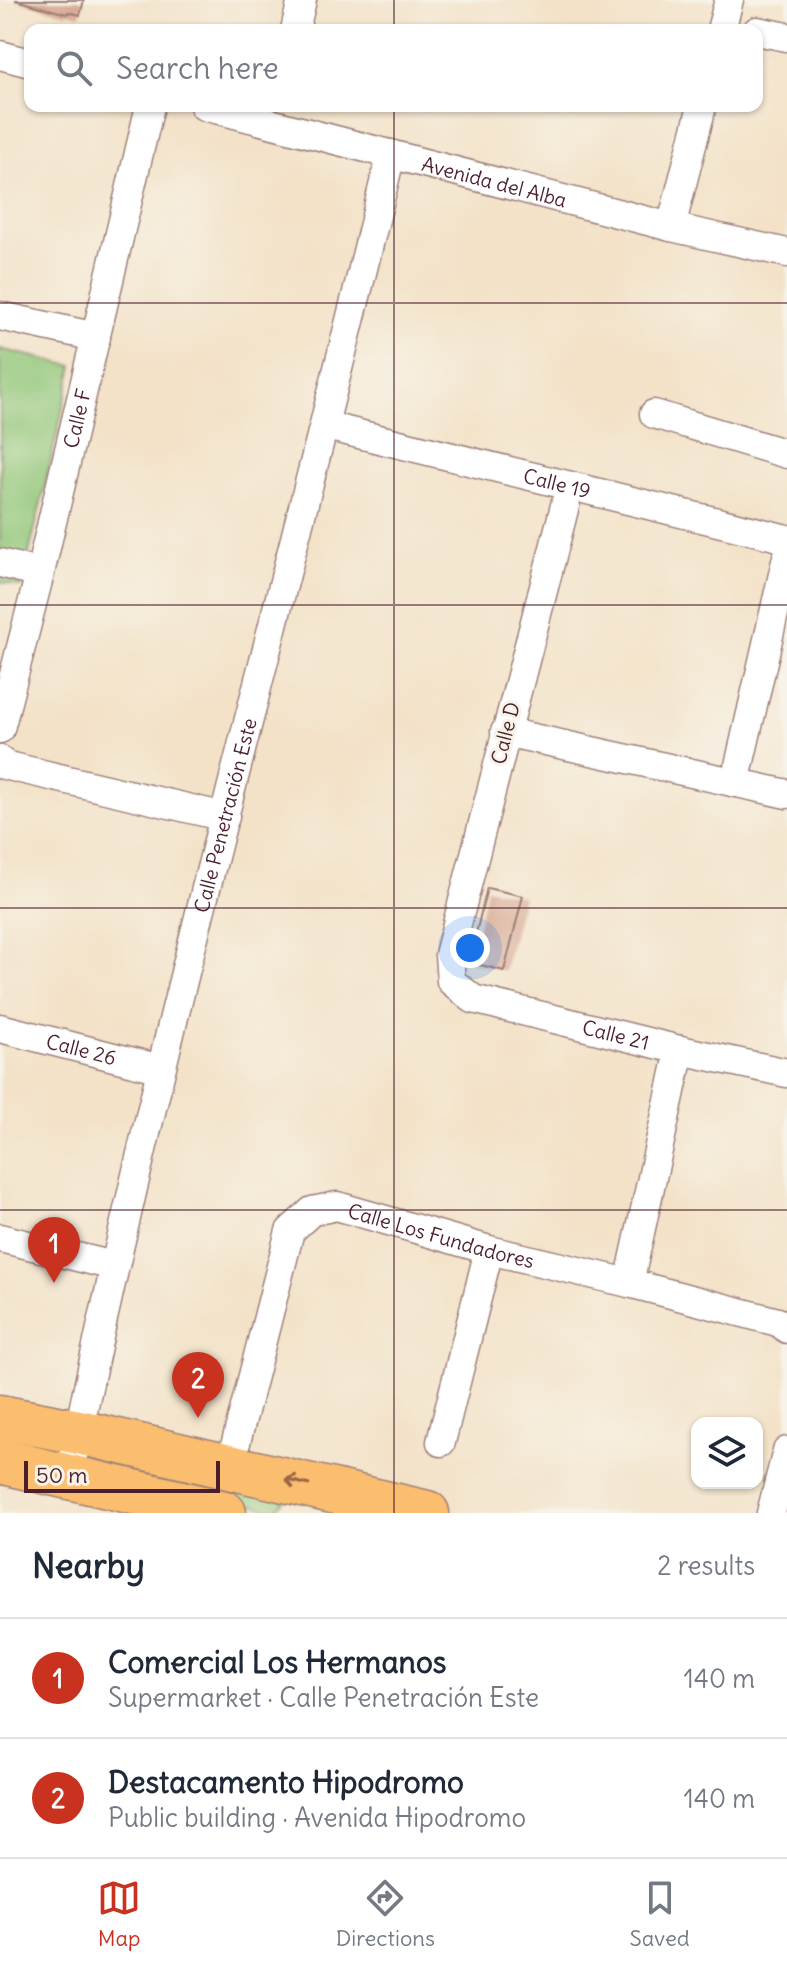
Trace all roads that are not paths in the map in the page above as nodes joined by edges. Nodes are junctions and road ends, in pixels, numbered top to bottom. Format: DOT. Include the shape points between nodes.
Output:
graph roads {
  1 [pos="302,0"];
  2 [pos="296,24"];
  3 [pos="763,32"];
  4 [pos="787,37"];
  5 [pos="0,55"];
  6 [pos="24,61"];
  7 [pos="149,112"];
  8 [pos="251,112"];
  9 [pos="700,112"];
  10 [pos="275,115"];
  11 [pos="391,154"];
  12 [pos="671,227"];
  13 [pos="787,253"];
  14 [pos="0,316"];
  15 [pos="96,337"];
  16 [pos="654,414"];
  17 [pos="326,426"];
  18 [pos="787,454"];
  19 [pos="570,486"];
  20 [pos="787,539"];
  21 [pos="787,557"];
  22 [pos="0,563"];
  23 [pos="40,573"];
  24 [pos="0,729"];
  25 [pos="505,732"];
  26 [pos="2,762"];
  27 [pos="735,783"];
  28 [pos="787,794"];
  29 [pos="225,817"];
  30 [pos="451,981"];
  31 [pos="0,1028"];
  32 [pos="680,1050"];
  33 [pos="161,1069"];
  34 [pos="787,1073"];
  35 [pos="0,1238"];
  36 [pos="489,1250"];
  37 [pos="114,1266"];
  38 [pos="629,1283"];
  39 [pos="787,1329"];
  40 [pos="0,1417"];
  41 [pos="79,1432"];
  42 [pos="441,1442"];
  43 [pos="787,1451"];
  44 [pos="0,1461"];
  45 [pos="230,1466"];
  46 [pos="69,1477"];
  47 [pos="224,1513"];
  48 [pos="427,1513"];
  49 [pos="771,1513"];
  1 -- 2 [label="street"];
  3 -- 4 [label="street"];
  5 -- 6 [label="street"];
  7 -- 15 [label="street, Calle F"];
  8 -- 10 [label="street, Avenida del Alba"];
  9 -- 12 [label="street"];
  10 -- 11 [label="street, Avenida del Alba"];
  11 -- 12 [label="street, Avenida del Alba"];
  11 -- 17 [label="street, Calle Penetración Este"];
  12 -- 13 [label="street, Avenida del Alba"];
  14 -- 15 [label="street"];
  15 -- 23 [label="street, Calle F"];
  16 -- 18 [label="street"];
  17 -- 19 [label="street, Calle 19"];
  17 -- 29 [label="street, Calle Penetración Este"];
  19 -- 20 [label="street, Calle 19"];
  19 -- 25 [label="street, Calle D"];
  21 -- 27 [label="street"];
  22 -- 23 [label="street"];
  23 -- 24 [label="street, Calle F"];
  25 -- 27 [label="street"];
  25 -- 30 [label="street, Calle D" via="449,955"];
  26 -- 29 [label="street"];
  27 -- 28 [label="street"];
  29 -- 33 [label="street, Calle Penetración Este"];
  30 -- 32 [label="street, Calle 21" via="473,999"];
  31 -- 33 [label="street, Calle 26"];
  32 -- 34 [label="street, Calle 21"];
  32 -- 38 [label="street"];
  33 -- 37 [label="street, Calle Penetración Este"];
  35 -- 37 [label="street"];
  36 -- 38 [label="street, Calle Los Fundadores"];
  36 -- 42 [label="street"];
  36 -- 45 [label="street, Calle Los Fundadores" via="337,1206 312,1211 290,1231"];
  37 -- 41 [label="street, Calle Penetración Este"];
  38 -- 39 [label="street, Calle Los Fundadores" via="778,1322"];
  40 -- 41 [label="main road"];
  41 -- 45 [label="main road"];
  41 -- 46 [label="street, Calle Penetración Este"];
  43 -- 49 [label="street"];
  44 -- 46 [label="main road"];
  48 -- 45 [label="main road, one-way"];
  46 -- 47 [label="main road"];
}
